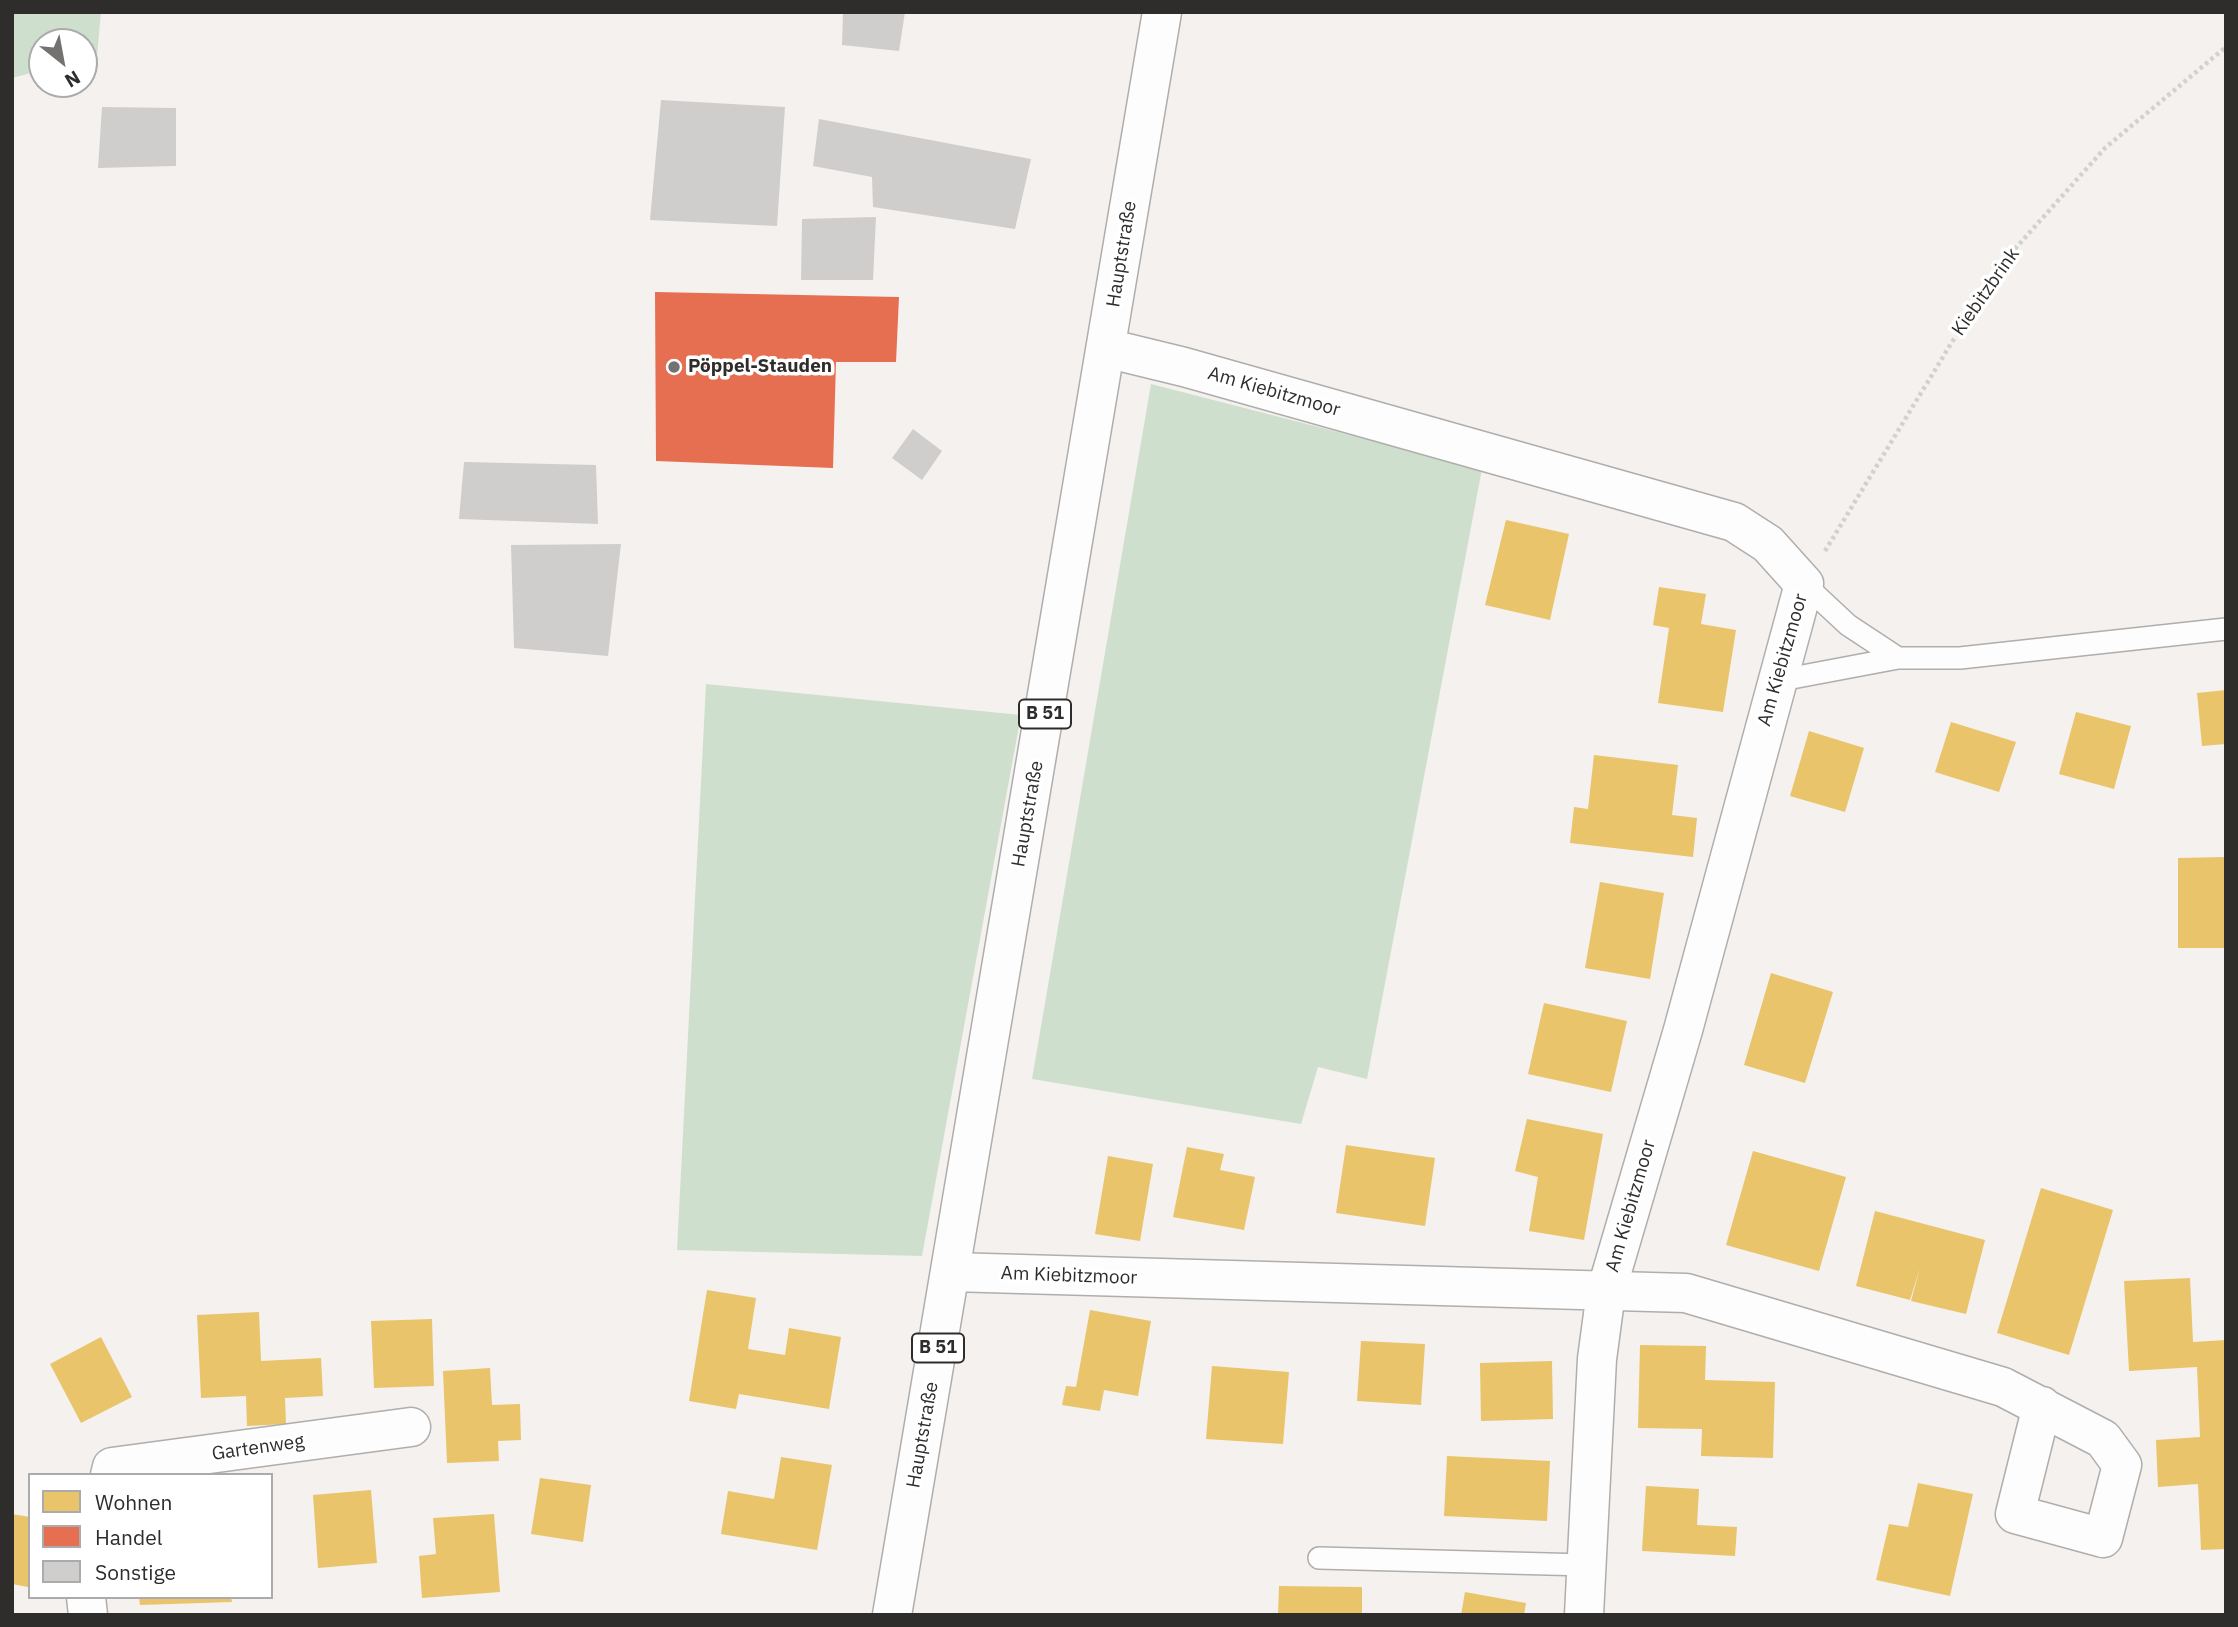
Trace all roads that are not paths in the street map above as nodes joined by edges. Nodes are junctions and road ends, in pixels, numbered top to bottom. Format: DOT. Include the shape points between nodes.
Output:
graph roads {
  1 [pos="1162,12"];
  2 [pos="1106,348"];
  3 [pos="1804,584"];
  4 [pos="2226,629"];
  5 [pos="1898,658"];
  6 [pos="1776,681"];
  7 [pos="951,1272"];
  8 [pos="1606,1292"];
  9 [pos="2042,1406"];
  10 [pos="411,1427"];
  11 [pos="111,1473"];
  12 [pos="1318,1558"];
  13 [pos="1586,1565"];
  14 [pos="892,1615"];
  15 [pos="1584,1615"];
  1 -- 2 [label="street, Hauptstraße / B 51"];
  2 -- 3 [label="street, Am Kiebitzmoor" via="1734,522 1768,544"];
  2 -- 7 [label="street, Hauptstraße / B 51"];
  3 -- 5 [label="lane" via="1848,625"];
  3 -- 6 [label="street, Am Kiebitzmoor"];
  4 -- 5 [label="lane" via="1960,658"];
  5 -- 6 [label="lane"];
  6 -- 8 [label="street, Am Kiebitzmoor" via="1683,1030"];
  7 -- 8 [label="street, Am Kiebitzmoor"];
  7 -- 14 [label="street, Hauptstraße / B 51"];
  8 -- 9 [label="street, Am Kiebitzmoor" via="1686,1293 2003,1387"];
  8 -- 13 [label="street, Am Kiebitzmoor" via="1597,1359"];
  10 -- 11 [label="street, Gartenweg" via="113,1467"];
  12 -- 13 [label="lane"];
  13 -- 15 [label="street, Am Kiebitzmoor"];
}
